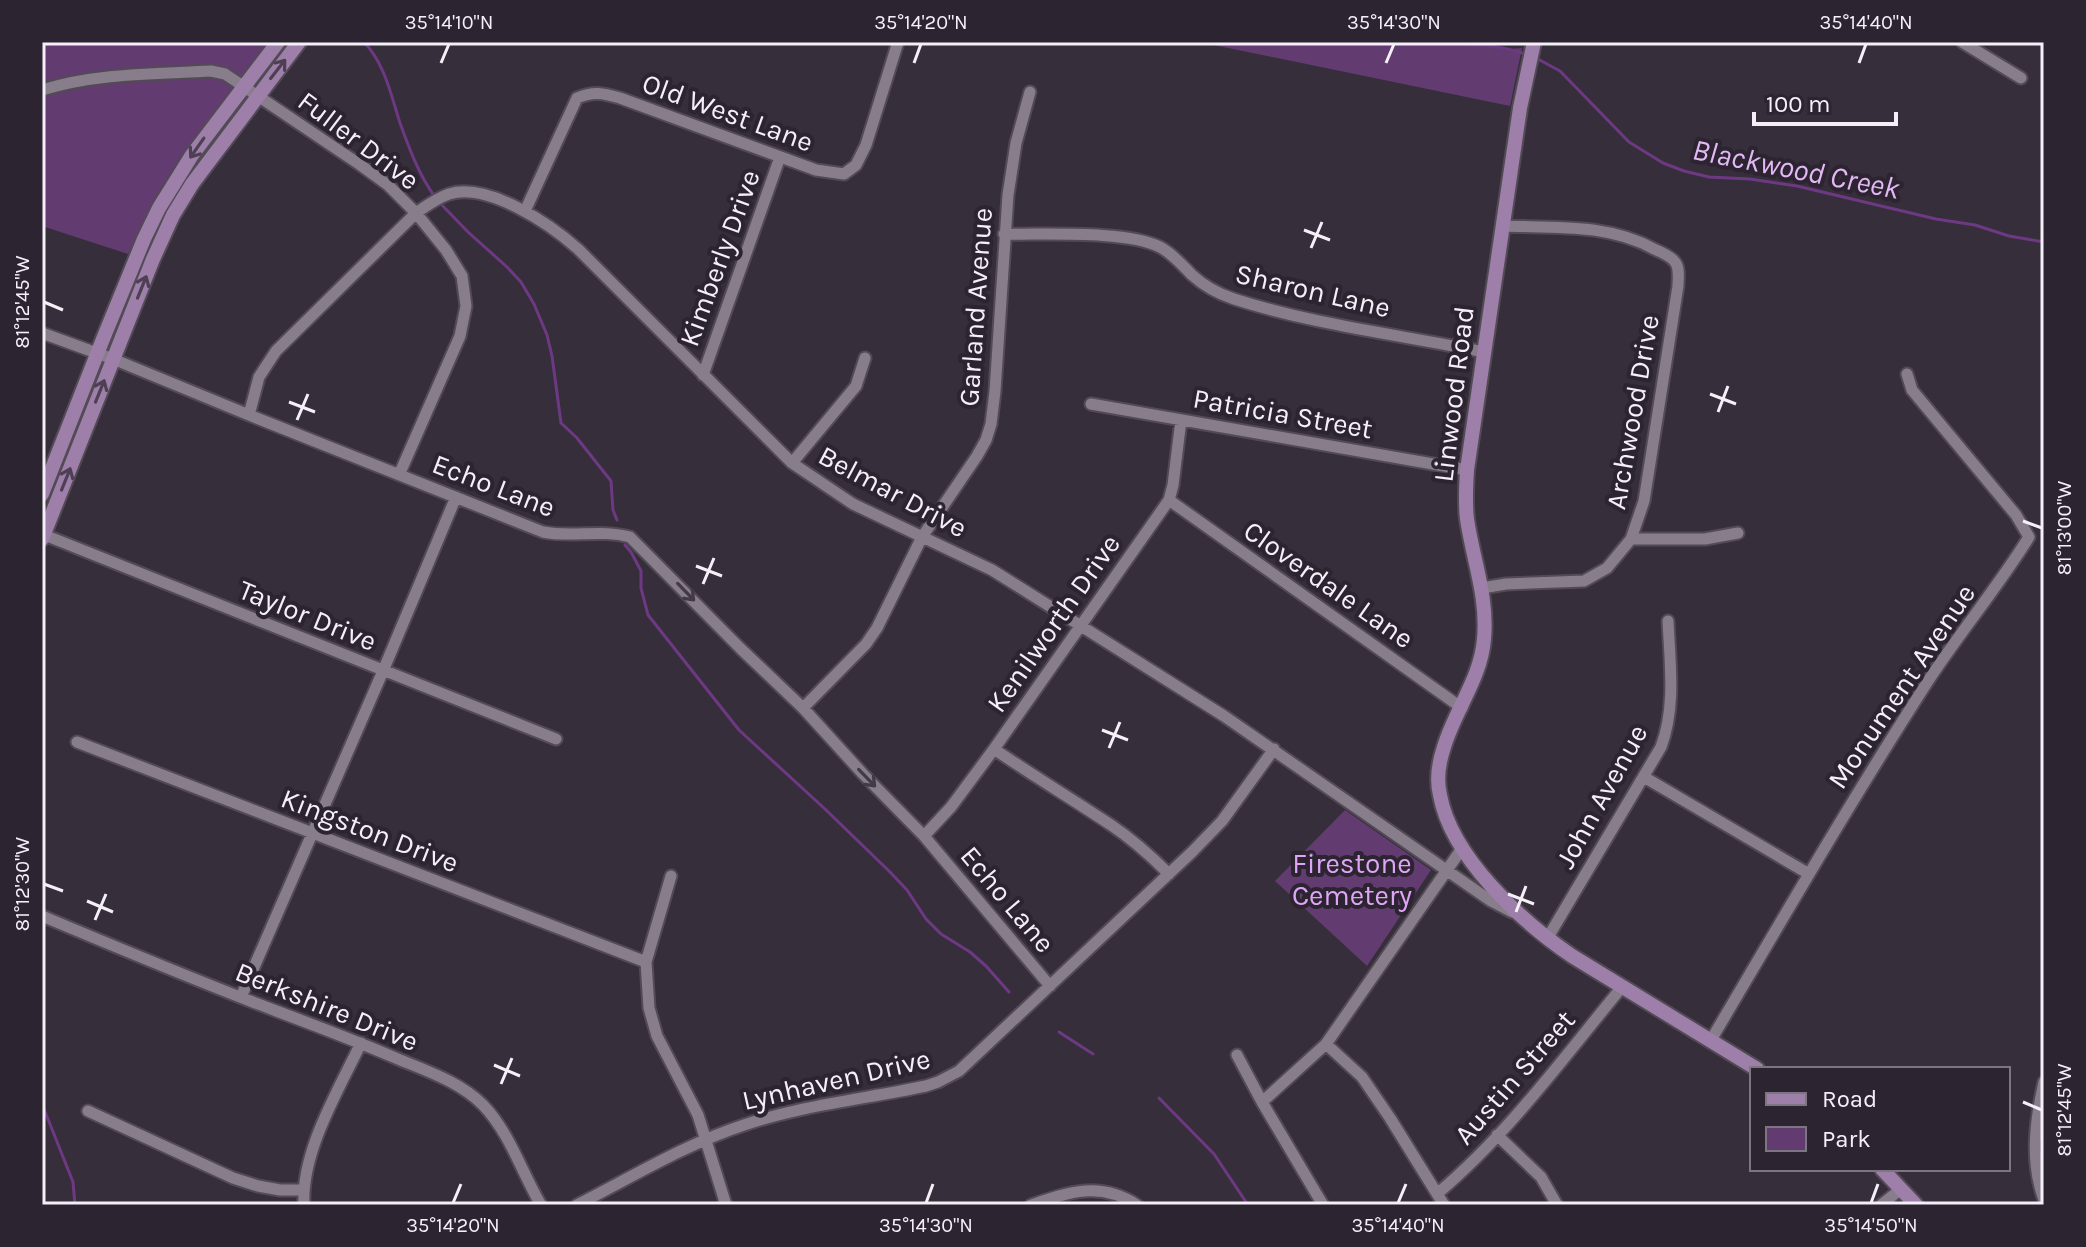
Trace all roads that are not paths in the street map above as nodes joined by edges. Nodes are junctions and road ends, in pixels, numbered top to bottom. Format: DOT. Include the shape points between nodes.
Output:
graph roads {
  1 [pos="278,42"];
  2 [pos="299,42"];
  3 [pos="898,42"];
  4 [pos="1534,42"];
  5 [pos="1962,42"];
  6 [pos="2021,78"];
  7 [pos="244,86"];
  8 [pos="42,90"];
  9 [pos="1030,92"];
  10 [pos="257,95"];
  11 [pos="780,157"];
  12 [pos="525,211"];
  13 [pos="416,213"];
  14 [pos="1502,226"];
  15 [pos="1004,234"];
  16 [pos="42,333"];
  17 [pos="1484,352"];
  18 [pos="97,354"];
  19 [pos="865,358"];
  20 [pos="113,359"];
  21 [pos="1907,374"];
  22 [pos="703,375"];
  23 [pos="1091,404"];
  24 [pos="249,415"];
  25 [pos="1181,420"];
  26 [pos="792,463"];
  27 [pos="1467,470"];
  28 [pos="399,475"];
  29 [pos="42,494"];
  30 [pos="456,497"];
  31 [pos="1169,500"];
  32 [pos="1738,533"];
  33 [pos="43,536"];
  34 [pos="922,537"];
  35 [pos="1631,539"];
  36 [pos="1482,588"];
  37 [pos="1668,621"];
  38 [pos="1079,626"];
  39 [pos="383,671"];
  40 [pos="803,708"];
  41 [pos="1462,708"];
  42 [pos="556,739"];
  43 [pos="77,742"];
  44 [pos="994,749"];
  45 [pos="1274,749"];
  46 [pos="1644,777"];
  47 [pos="312,833"];
  48 [pos="924,836"];
  49 [pos="1463,847"];
  50 [pos="1447,870"];
  51 [pos="1169,874"];
  52 [pos="1809,874"];
  53 [pos="671,876"];
  54 [pos="42,916"];
  55 [pos="1523,918"];
  56 [pos="1547,939"];
  57 [pos="646,962"];
  58 [pos="1050,986"];
  59 [pos="1622,987"];
  60 [pos="241,997"];
  61 [pos="1711,1040"];
  62 [pos="361,1043"];
  63 [pos="1326,1044"];
  64 [pos="1237,1055"];
  65 [pos="1754,1067"];
  66 [pos="2044,1082"];
  67 [pos="1262,1102"];
  68 [pos="88,1111"];
  69 [pos="1497,1135"];
  70 [pos="707,1140"];
  71 [pos="1884,1171"];
  72 [pos="1901,1189"];
  73 [pos="303,1190"];
  74 [pos="1438,1193"];
  75 [pos="2044,1200"];
  76 [pos="304,1205"];
  77 [pos="541,1205"];
  78 [pos="577,1205"];
  79 [pos="726,1205"];
  80 [pos="1031,1205"];
  81 [pos="1137,1205"];
  82 [pos="1323,1205"];
  83 [pos="1444,1205"];
  84 [pos="1557,1205"];
  85 [pos="1881,1205"];
  86 [pos="1916,1205"];
  1 -- 7 [label="main road"];
  10 -- 2 [label="main road, one-way"];
  3 -- 11 [label="street, Old West Lane" via="856,165 844,174"];
  4 -- 14 [label="main road, Linwood Road"];
  5 -- 6 [label="street"];
  7 -- 8 [label="street, Fuller Drive" via="211,71 110,77"];
  7 -- 10 [label="street, Fuller Drive"];
  7 -- 18 [label="main road, one-way" via="159,208"];
  9 -- 15 [label="street, Garland Avenue" via="1016,143"];
  10 -- 13 [label="street, Fuller Drive" via="388,185"];
  20 -- 10 [label="main road, one-way" via="173,215"];
  11 -- 12 [label="street, Old West Lane" via="620,98 589,93 577,98"];
  11 -- 22 [label="street, Kimberly Drive"];
  12 -- 13 [label="street, Belmar Drive" via="467,192 450,193"];
  12 -- 22 [label="street, Belmar Drive" via="578,249"];
  13 -- 24 [label="street, Belmar Drive" via="276,351 259,377"];
  13 -- 28 [label="street, Fuller Drive" via="462,276 466,306 460,336"];
  14 -- 17 [label="main road, Linwood Road"];
  14 -- 35 [label="street, Archwood Drive" via="1625,235 1663,254 1678,269 1644,501"];
  15 -- 17 [label="street, Sharon Lane" via="1140,240 1171,253 1195,278 1229,297"];
  15 -- 34 [label="street, Garland Avenue" via="991,424 977,456"];
  16 -- 18 [label="street, Echo Lane"];
  17 -- 27 [label="main road, Linwood Road"];
  18 -- 20 [label="street, Echo Lane"];
  18 -- 29 [label="main road"];
  19 -- 26 [label="street" via="856,386"];
  20 -- 24 [label="street, Echo Lane"];
  33 -- 20 [label="main road, one-way"];
  21 -- 52 [label="street, Monument Avenue" via="1912,390 2029,537 1930,679"];
  22 -- 26 [label="street, Belmar Drive"];
  23 -- 25 [label="street, Patricia Street"];
  24 -- 28 [label="street, Echo Lane"];
  25 -- 27 [label="street, Patricia Street"];
  25 -- 31 [label="street, Kenilworth Drive"];
  26 -- 34 [label="street, Belmar Drive" via="853,504"];
  27 -- 36 [label="main road, Linwood Road" via="1467,518"];
  28 -- 30 [label="street, Echo Lane"];
  30 -- 39 [label="street"];
  30 -- 40 [label="street, Echo Lane, one-way" via="560,536 630,537"];
  31 -- 38 [label="street, Kenilworth Drive"];
  31 -- 41 [label="street, Cloverdale Lane"];
  32 -- 35 [label="street" via="1705,539"];
  33 -- 39 [label="street, Taylor Drive"];
  34 -- 38 [label="street, Belmar Drive" via="992,570"];
  34 -- 40 [label="street, Garland Avenue" via="866,644"];
  35 -- 36 [label="street, Archwood Drive" via="1607,568 1584,581"];
  36 -- 41 [label="main road, Linwood Road" via="1484,643"];
  37 -- 46 [label="street, John Avenue" via="1670,718"];
  38 -- 44 [label="street, Kenilworth Drive"];
  38 -- 45 [label="street, Belmar Drive"];
  39 -- 42 [label="street, Taylor Drive"];
  39 -- 47 [label="street"];
  40 -- 48 [label="street, Echo Lane, one-way"];
  41 -- 49 [label="main road, Linwood Road" via="1445,743 1438,774 1444,810"];
  43 -- 47 [label="street, Kingston Drive"];
  44 -- 48 [label="street, Kenilworth Drive"];
  44 -- 51 [label="street" via="1113,826"];
  45 -- 50 [label="street, Belmar Drive"];
  45 -- 51 [label="street, Lynhaven Drive" via="1215,828"];
  46 -- 52 [label="street"];
  46 -- 56 [label="street, John Avenue"];
  47 -- 57 [label="street, Kingston Drive"];
  47 -- 60 [label="street"];
  48 -- 58 [label="street, Echo Lane"];
  49 -- 50 [label="street"];
  49 -- 55 [label="main road, Linwood Road"];
  50 -- 55 [label="street, Belmar Drive"];
  50 -- 63 [label="street"];
  51 -- 58 [label="street, Lynhaven Drive"];
  52 -- 61 [label="street, Monument Avenue"];
  53 -- 57 [label="street"];
  54 -- 60 [label="street, Berkshire Drive"];
  55 -- 56 [label="main road, Linwood Road"];
  56 -- 59 [label="main road, Linwood Road"];
  57 -- 70 [label="street" via="657,1036"];
  58 -- 70 [label="street, Lynhaven Drive" via="959,1071 938,1082 804,1109"];
  59 -- 61 [label="main road, Linwood Road"];
  59 -- 69 [label="street, Austin Street"];
  60 -- 62 [label="street, Berkshire Drive"];
  61 -- 65 [label="main road, Linwood Road"];
  62 -- 73 [label="street" via="315,1144"];
  62 -- 77 [label="street, Berkshire Drive" via="432,1073 483,1106"];
  63 -- 67 [label="street"];
  63 -- 74 [label="street" via="1362,1077"];
  64 -- 67 [label="street"];
  66 -- 75 [label="street" via="2035,1136"];
  67 -- 82 [label="street"];
  68 -- 73 [label="street" via="233,1178"];
  69 -- 74 [label="street, Austin Street"];
  69 -- 84 [label="street" via="1541,1177"];
  70 -- 78 [label="street, Lynhaven Drive"];
  70 -- 79 [label="street"];
  71 -- 72 [label="main road"];
  72 -- 85 [label="street"];
  72 -- 86 [label="main road"];
  73 -- 76 [label="street"];
  74 -- 83 [label="street"];
  80 -- 81 [label="street" via="1082,1190 1125,1197"];
}
